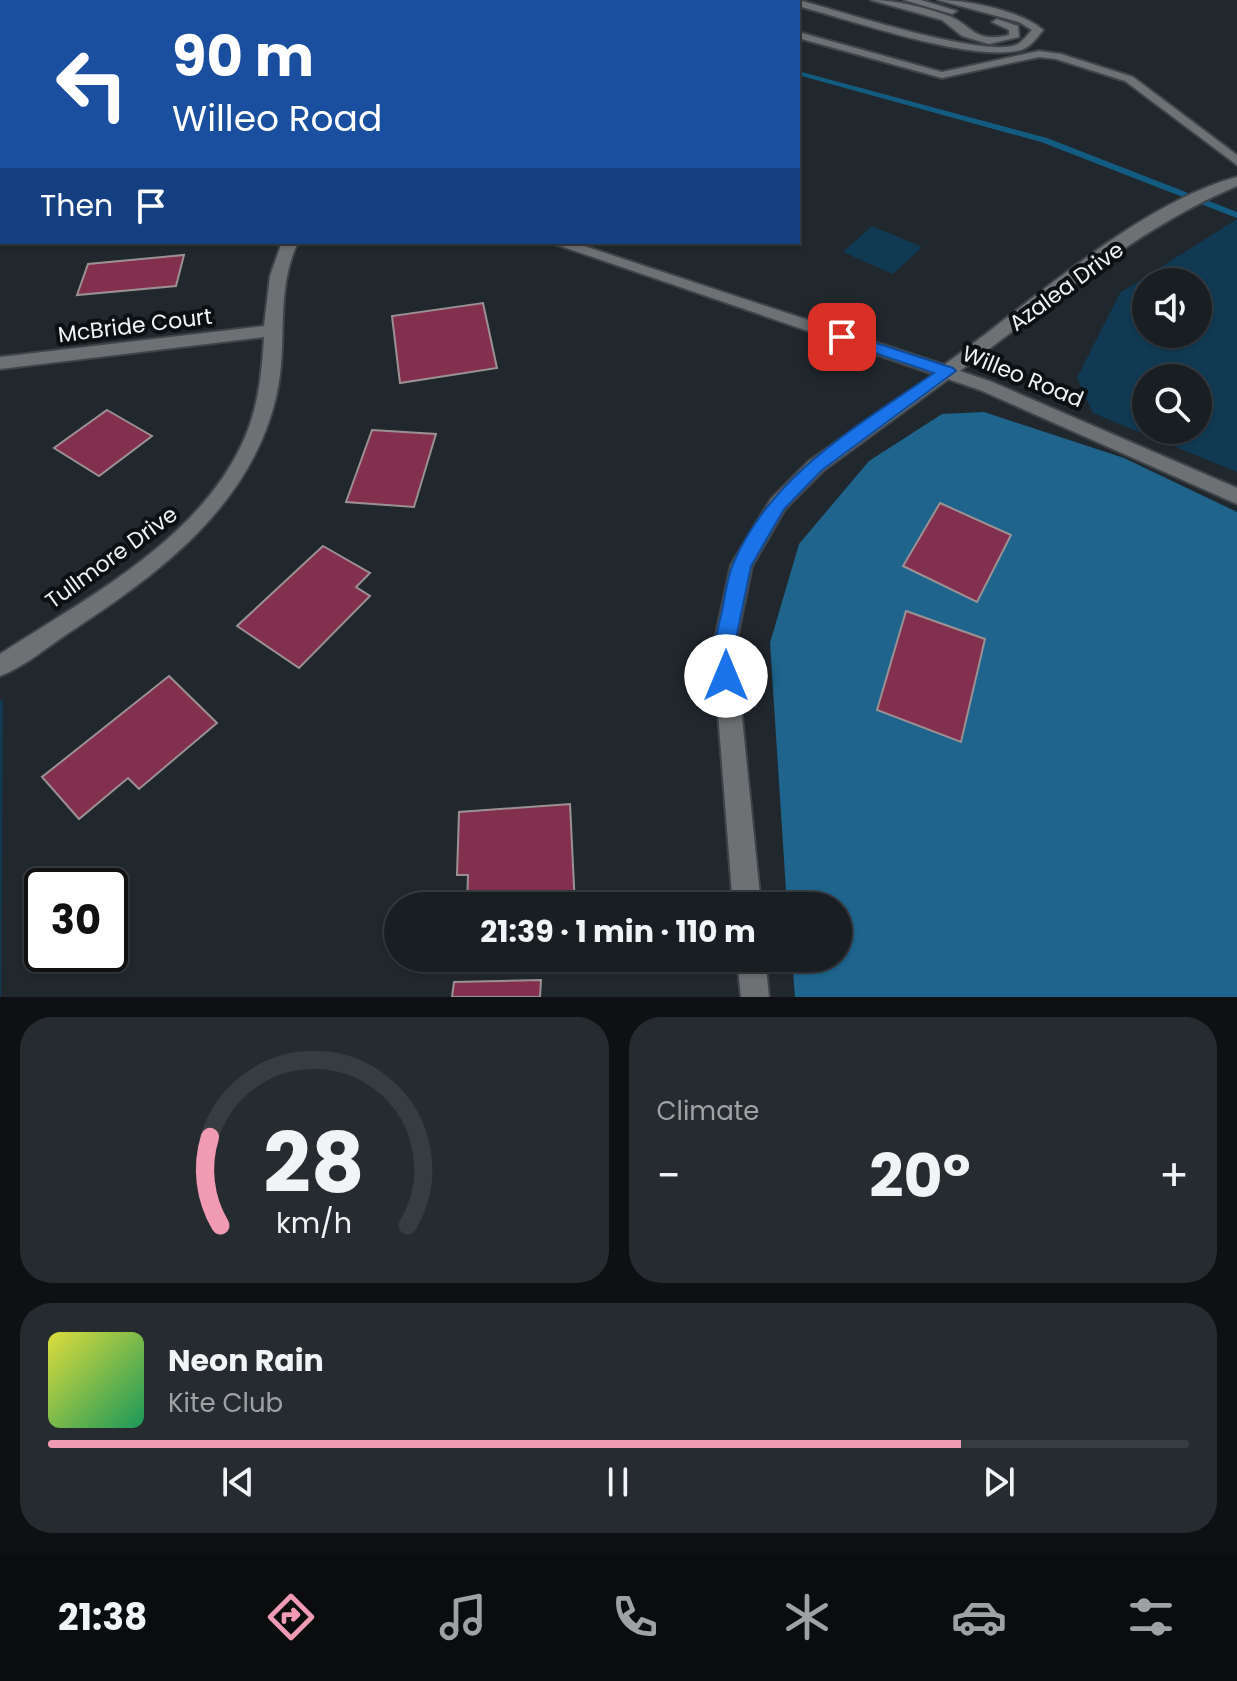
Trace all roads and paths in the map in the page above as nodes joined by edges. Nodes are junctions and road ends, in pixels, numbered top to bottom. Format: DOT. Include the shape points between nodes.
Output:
graph roads {
  1 [pos="876,0"];
  2 [pos="909,0"];
  3 [pos="943,0"];
  4 [pos="800,3"];
  5 [pos="800,36"];
  6 [pos="1237,161"];
  7 [pos="1237,181"];
  8 [pos="289,244"];
  9 [pos="563,244"];
  10 [pos="275,330"];
  11 [pos="0,363"];
  12 [pos="948,371"];
  13 [pos="1237,496"];
  14 [pos="0,666"];
  15 [pos="746,892"];
  16 [pos="752,972"];
  17 [pos="755,997"];
  1 -- 2 [label="lane" via="946,18 966,34 993,42 1016,34 1005,24"];
  3 -- 4 [label="lane" via="1023,20 1038,30 1021,47 982,49"];
  5 -- 6 [label="lane" via="942,75 1039,54 1057,56 1129,79"];
  7 -- 12 [label="street, Azalea Drive" via="1186,204 1118,247"];
  8 -- 10 [label="street, Tullmore Drive" via="279,271"];
  9 -- 12 [label="street, Willeo Road"];
  10 -- 11 [label="street, McBride Court"];
  10 -- 14 [label="street, Tullmore Drive" via="257,432 228,488 201,521"];
  12 -- 13 [label="street, Willeo Road"];
  12 -- 15 [label="street, Azalea Drive" via="816,466 778,504 742,565 724,648"];
  16 -- 17 [label="street"];
}
